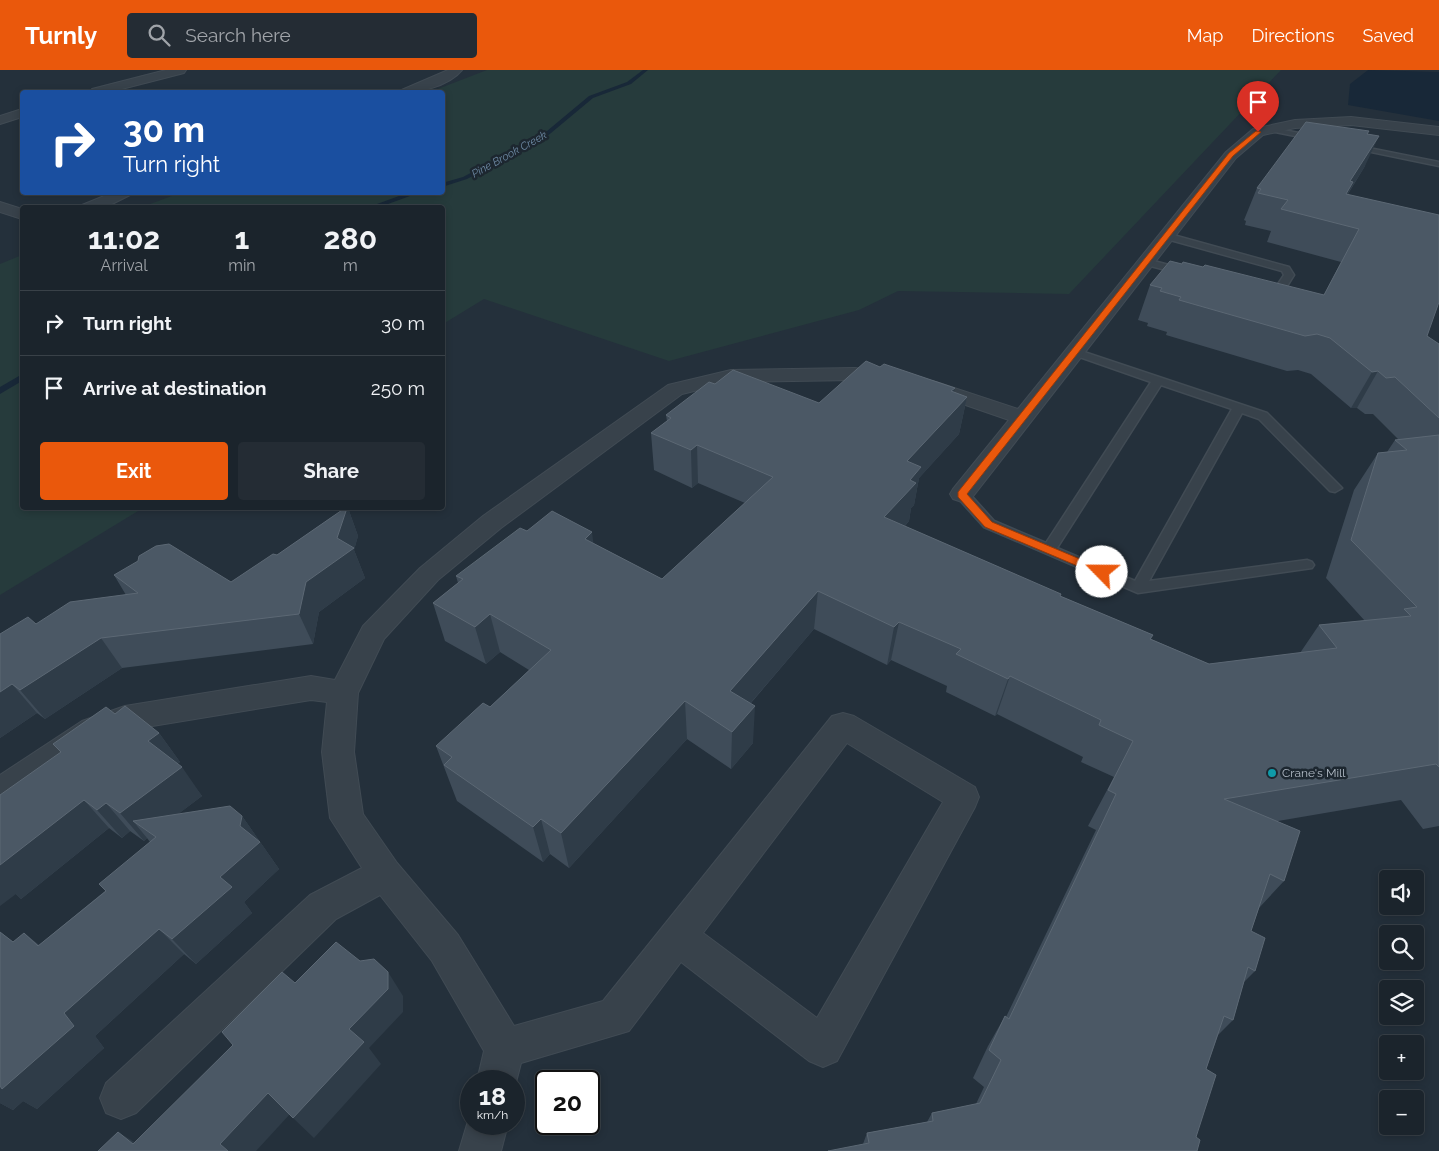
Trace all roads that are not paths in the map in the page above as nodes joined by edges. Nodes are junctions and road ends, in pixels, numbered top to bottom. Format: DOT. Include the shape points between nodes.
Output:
graph roads {
  1 [pos="180,70"];
  2 [pos="456,70"];
  3 [pos="105,90"];
  4 [pos="409,90"];
  5 [pos="20,114"];
  6 [pos="0,120"];
  7 [pos="1270,129"];
  8 [pos="1439,131"];
  9 [pos="1326,141"];
  10 [pos="1345,144"];
  11 [pos="1439,164"];
  12 [pos="122,195"];
  13 [pos="96,205"];
  14 [pos="0,207"];
  15 [pos="20,213"];
  16 [pos="1166,236"];
  17 [pos="1146,262"];
  18 [pos="1194,274"];
  19 [pos="1262,292"];
  20 [pos="1075,352"];
  21 [pos="1158,380"];
  22 [pos="1239,408"];
  23 [pos="1022,418"];
  24 [pos="1335,488"];
  25 [pos="962,494"];
  26 [pos="1049,550"];
  27 [pos="1306,565"];
  28 [pos="1138,588"];
  29 [pos="344,693"];
  30 [pos="0,792"];
  31 [pos="385,874"];
  32 [pos="678,937"];
  33 [pos="501,1064"];
  34 [pos="121,1098"];
  35 [pos="484,1135"];
  36 [pos="480,1151"];
  1 -- 3 [label="street"];
  2 -- 4 [label="street" via="446,77"];
  5 -- 6 [label="street"];
  7 -- 8 [label="street" via="1351,120"];
  7 -- 9 [label="lane"];
  7 -- 16 [label="street" via="1258,132 1231,155"];
  10 -- 11 [label="lane"];
  12 -- 13 [label="street"];
  14 -- 15 [label="street"];
  16 -- 17 [label="street"];
  16 -- 19 [label="lane" via="1286,269 1290,275 1280,290"];
  17 -- 18 [label="lane"];
  17 -- 20 [label="street"];
  20 -- 21 [label="lane"];
  20 -- 23 [label="street"];
  21 -- 22 [label="lane"];
  21 -- 26 [label="lane"];
  22 -- 24 [label="lane" via="1263,416"];
  22 -- 28 [label="lane"];
  23 -- 25 [label="street"];
  23 -- 29 [label="street" via="909,379 855,374 731,376 675,389 492,522 429,574 373,633"];
  25 -- 26 [label="lane" via="989,524"];
  26 -- 28 [label="lane"];
  27 -- 28 [label="lane"];
  29 -- 30 [label="street" via="311,688 125,718 93,730"];
  29 -- 31 [label="street" via="338,752 347,818"];
  31 -- 33 [label="street" via="445,948"];
  31 -- 34 [label="street" via="323,907"];
  32 -- 32 [label="street" via="844,725 963,797 823,1047"];
  32 -- 33 [label="street" via="616,1017"];
  35 -- 36 [label="street"];
}
